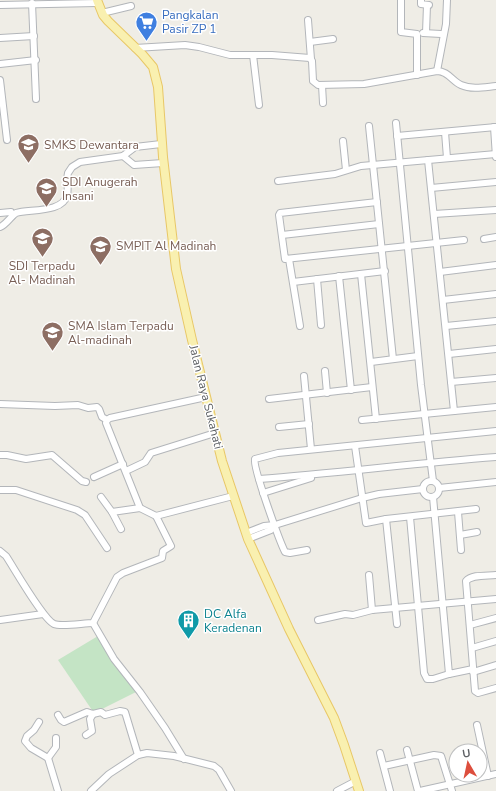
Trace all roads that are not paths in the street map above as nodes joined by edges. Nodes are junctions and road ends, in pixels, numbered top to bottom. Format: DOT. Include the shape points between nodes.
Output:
graph roads {
  1 [pos="401,0"];
  2 [pos="422,0"];
  3 [pos="447,0"];
  4 [pos="97,2"];
  5 [pos="32,3"];
  6 [pos="0,5"];
  7 [pos="131,6"];
  8 [pos="102,13"];
  9 [pos="308,20"];
  10 [pos="417,34"];
  11 [pos="426,34"];
  12 [pos="441,34"];
  13 [pos="34,36"];
  14 [pos="0,38"];
  15 [pos="333,39"];
  16 [pos="310,42"];
  17 [pos="135,48"];
  18 [pos="253,55"];
  19 [pos="311,59"];
  20 [pos="36,60"];
  21 [pos="0,64"];
  22 [pos="437,71"];
  23 [pos="417,75"];
  24 [pos="0,80"];
  25 [pos="322,84"];
  26 [pos="496,86"];
  27 [pos="36,99"];
  28 [pos="323,103"];
  29 [pos="259,105"];
  30 [pos="396,123"];
  31 [pos="369,126"];
  32 [pos="495,127"];
  33 [pos="445,132"];
  34 [pos="397,136"];
  35 [pos="7,140"];
  36 [pos="343,141"];
  37 [pos="161,144"];
  38 [pos="496,154"];
  39 [pos="123,156"];
  40 [pos="496,157"];
  41 [pos="447,158"];
  42 [pos="428,160"];
  43 [pos="163,163"];
  44 [pos="400,163"];
  45 [pos="374,165"];
  46 [pos="346,170"];
  47 [pos="278,181"];
  48 [pos="496,182"];
  49 [pos="431,188"];
  50 [pos="377,202"];
  51 [pos="496,210"];
  52 [pos="0,213"];
  53 [pos="434,214"];
  54 [pos="12,216"];
  55 [pos="379,224"];
  56 [pos="0,227"];
  57 [pos="282,235"];
  58 [pos="496,238"];
  59 [pos="484,239"];
  60 [pos="464,240"];
  61 [pos="437,243"];
  62 [pos="408,245"];
  63 [pos="382,248"];
  64 [pos="289,259"];
  65 [pos="496,265"];
  66 [pos="385,271"];
  67 [pos="440,272"];
  68 [pos="361,274"];
  69 [pos="340,276"];
  70 [pos="317,279"];
  71 [pos="293,282"];
  72 [pos="496,294"];
  73 [pos="443,300"];
  74 [pos="496,322"];
  75 [pos="300,326"];
  76 [pos="321,326"];
  77 [pos="446,326"];
  78 [pos="496,349"];
  79 [pos="448,354"];
  80 [pos="418,356"];
  81 [pos="393,359"];
  82 [pos="371,362"];
  83 [pos="325,371"];
  84 [pos="304,376"];
  85 [pos="496,378"];
  86 [pos="451,382"];
  87 [pos="372,387"];
  88 [pos="351,390"];
  89 [pos="327,393"];
  90 [pos="306,395"];
  91 [pos="206,397"];
  92 [pos="270,399"];
  93 [pos="0,404"];
  94 [pos="496,407"];
  95 [pos="454,411"];
  96 [pos="424,414"];
  97 [pos="376,419"];
  98 [pos="107,420"];
  99 [pos="362,420"];
  100 [pos="308,424"];
  101 [pos="279,427"];
  102 [pos="496,431"];
  103 [pos="215,433"];
  104 [pos="427,439"];
  105 [pos="355,446"];
  106 [pos="311,450"];
  107 [pos="0,455"];
  108 [pos="496,457"];
  109 [pos="430,462"];
  110 [pos="123,464"];
  111 [pos="358,470"];
  112 [pos="126,471"];
  113 [pos="323,474"];
  114 [pos="94,478"];
  115 [pos="259,479"];
  116 [pos="432,481"];
  117 [pos="86,482"];
  118 [pos="496,482"];
  119 [pos="439,488"];
  120 [pos="423,489"];
  121 [pos="0,490"];
  122 [pos="263,493"];
  123 [pos="233,496"];
  124 [pos="101,497"];
  125 [pos="433,497"];
  126 [pos="362,498"];
  127 [pos="140,508"];
  128 [pos="476,509"];
  129 [pos="112,512"];
  130 [pos="458,512"];
  131 [pos="434,514"];
  132 [pos="156,516"];
  133 [pos="410,516"];
  134 [pos="386,519"];
  135 [pos="275,525"];
  136 [pos="121,529"];
  137 [pos="476,532"];
  138 [pos="460,535"];
  139 [pos="247,536"];
  140 [pos="107,548"];
  141 [pos="306,550"];
  142 [pos="461,550"];
  143 [pos="0,551"];
  144 [pos="369,575"];
  145 [pos="496,575"];
  146 [pos="496,599"];
  147 [pos="467,602"];
  148 [pos="442,603"];
  149 [pos="418,606"];
  150 [pos="395,607"];
  151 [pos="372,610"];
  152 [pos="43,614"];
  153 [pos="496,618"];
  154 [pos="0,620"];
  155 [pos="318,620"];
  156 [pos="94,623"];
  157 [pos="397,624"];
  158 [pos="470,625"];
  159 [pos="496,641"];
  160 [pos="472,648"];
  161 [pos="496,665"];
  162 [pos="473,670"];
  163 [pos="449,674"];
  164 [pos="496,688"];
  165 [pos="93,714"];
  166 [pos="58,715"];
  167 [pos="39,722"];
  168 [pos="477,725"];
  169 [pos="86,735"];
  170 [pos="56,738"];
  171 [pos="481,743"];
  172 [pos="407,750"];
  173 [pos="380,753"];
  174 [pos="138,755"];
  175 [pos="48,758"];
  176 [pos="184,759"];
  177 [pos="410,761"];
  178 [pos="384,766"];
  179 [pos="496,774"];
  180 [pos="488,776"];
  181 [pos="356,781"];
  182 [pos="466,783"];
  183 [pos="451,788"];
  184 [pos="58,791"];
  185 [pos="91,791"];
  186 [pos="231,791"];
  187 [pos="337,791"];
  188 [pos="359,791"];
  189 [pos="390,791"];
  190 [pos="419,791"];
  1 -- 10 [label="street" via="401,32"];
  2 -- 11 [label="street" via="421,4 428,5"];
  3 -- 22 [label="street" via="446,24"];
  4 -- 5 [label="street"];
  4 -- 8 [label="main road, Jalan Raya Sukahati"];
  5 -- 6 [label="street"];
  5 -- 13 [label="street"];
  7 -- 8 [label="street"];
  8 -- 17 [label="main road, Jalan Raya Sukahati"];
  9 -- 16 [label="street"];
  10 -- 11 [label="street"];
  10 -- 23 [label="street"];
  11 -- 12 [label="street"];
  13 -- 14 [label="street"];
  13 -- 20 [label="street"];
  15 -- 16 [label="street"];
  16 -- 19 [label="street"];
  17 -- 18 [label="street" via="185,45 222,54"];
  17 -- 37 [label="main road, Jalan Raya Sukahati" via="153,67 156,76"];
  18 -- 19 [label="street"];
  18 -- 29 [label="street"];
  19 -- 25 [label="street" via="313,81"];
  20 -- 21 [label="street"];
  20 -- 27 [label="street"];
  22 -- 23 [label="street"];
  22 -- 26 [label="street" via="443,71 462,86"];
  23 -- 25 [label="street" via="364,84"];
  24 -- 35 [label="street"];
  25 -- 28 [label="street"];
  30 -- 34 [label="street"];
  31 -- 45 [label="street"];
  32 -- 33 [label="street"];
  32 -- 38 [label="street"];
  33 -- 34 [label="street"];
  33 -- 41 [label="street"];
  34 -- 44 [label="street"];
  36 -- 46 [label="street"];
  37 -- 39 [label="street" via="135,147"];
  37 -- 43 [label="main road, Jalan Raya Sukahati"];
  38 -- 40 [label="street"];
  38 -- 41 [label="street"];
  39 -- 43 [label="street" via="134,165"];
  39 -- 54 [label="street" via="76,164 68,173 68,194 62,203 52,208 19,212"];
  41 -- 42 [label="street"];
  42 -- 44 [label="street"];
  42 -- 49 [label="street"];
  43 -- 91 [label="main road, Jalan Raya Sukahati" via="176,269"];
  44 -- 45 [label="street"];
  44 -- 62 [label="street"];
  45 -- 46 [label="street"];
  45 -- 50 [label="street"];
  46 -- 47 [label="street" via="335,174"];
  48 -- 49 [label="street"];
  49 -- 53 [label="street"];
  50 -- 55 [label="street"];
  50 -- 57 [label="street" via="280,213"];
  51 -- 53 [label="street"];
  52 -- 54 [label="street" via="11,212"];
  53 -- 61 [label="street"];
  54 -- 56 [label="street"];
  55 -- 57 [label="street"];
  55 -- 63 [label="street"];
  57 -- 64 [label="street" via="285,259"];
  58 -- 59 [label="street"];
  60 -- 61 [label="street"];
  61 -- 62 [label="street"];
  61 -- 67 [label="street"];
  62 -- 63 [label="street"];
  62 -- 80 [label="street"];
  63 -- 64 [label="street"];
  63 -- 66 [label="street"];
  64 -- 71 [label="street"];
  65 -- 67 [label="street"];
  66 -- 68 [label="street"];
  66 -- 81 [label="street"];
  67 -- 73 [label="street"];
  68 -- 69 [label="street"];
  68 -- 82 [label="street"];
  69 -- 70 [label="street"];
  69 -- 88 [label="street"];
  70 -- 71 [label="street"];
  70 -- 76 [label="street"];
  71 -- 75 [label="street"];
  72 -- 73 [label="street"];
  73 -- 77 [label="street"];
  74 -- 77 [label="street"];
  77 -- 79 [label="street"];
  78 -- 79 [label="street"];
  79 -- 86 [label="street"];
  80 -- 81 [label="street"];
  80 -- 96 [label="street"];
  81 -- 82 [label="street"];
  82 -- 87 [label="street"];
  83 -- 89 [label="street"];
  84 -- 90 [label="street"];
  85 -- 86 [label="street"];
  86 -- 95 [label="street"];
  87 -- 88 [label="street"];
  87 -- 97 [label="street"];
  88 -- 89 [label="street"];
  89 -- 90 [label="street"];
  90 -- 92 [label="street"];
  90 -- 100 [label="street"];
  91 -- 98 [label="street"];
  91 -- 103 [label="main road, Jalan Raya Sukahati"];
  93 -- 98 [label="street" via="97,407 102,417"];
  94 -- 95 [label="street"];
  95 -- 96 [label="street"];
  96 -- 97 [label="street"];
  96 -- 104 [label="street"];
  97 -- 99 [label="street"];
  98 -- 110 [label="street"];
  100 -- 101 [label="street"];
  100 -- 106 [label="street"];
  102 -- 104 [label="street"];
  103 -- 112 [label="street" via="151,453 145,462"];
  103 -- 123 [label="main road, Jalan Raya Sukahati"];
  104 -- 105 [label="street"];
  104 -- 109 [label="street"];
  105 -- 106 [label="street"];
  105 -- 111 [label="street"];
  106 -- 115 [label="street" via="257,457 254,462"];
  107 -- 117 [label="street" via="26,459 52,455"];
  108 -- 109 [label="street"];
  109 -- 111 [label="street"];
  109 -- 116 [label="street"];
  110 -- 112 [label="street"];
  110 -- 114 [label="street"];
  111 -- 113 [label="street"];
  111 -- 126 [label="street"];
  112 -- 127 [label="street"];
  113 -- 115 [label="street"];
  113 -- 122 [label="street"];
  115 -- 122 [label="street"];
  116 -- 119 [label="street"];
  116 -- 120 [label="street" via="426,483"];
  118 -- 119 [label="street"];
  119 -- 125 [label="street"];
  120 -- 125 [label="street" via="428,496"];
  120 -- 126 [label="street"];
  121 -- 140 [label="street" via="16,490 77,510 85,515"];
  122 -- 135 [label="street"];
  123 -- 132 [label="street"];
  123 -- 139 [label="main road, Jalan Raya Sukahati"];
  124 -- 129 [label="street"];
  125 -- 131 [label="street"];
  126 -- 134 [label="street" via="366,523"];
  126 -- 135 [label="street"];
  127 -- 129 [label="street"];
  127 -- 132 [label="street"];
  128 -- 130 [label="street"];
  129 -- 136 [label="street"];
  130 -- 131 [label="street"];
  130 -- 138 [label="street"];
  131 -- 133 [label="street"];
  131 -- 148 [label="street"];
  132 -- 156 [label="street" via="171,547 163,552 162,558 117,577"];
  133 -- 134 [label="street"];
  133 -- 149 [label="street"];
  134 -- 150 [label="street"];
  135 -- 139 [label="street" via="264,526"];
  135 -- 141 [label="street" via="285,552"];
  137 -- 138 [label="street"];
  138 -- 142 [label="street"];
  139 -- 181 [label="main road, Jalan Raya Sukahati" via="289,629 334,718"];
  143 -- 152 [label="street" via="6,556"];
  144 -- 151 [label="street"];
  145 -- 147 [label="street" via="468,578"];
  146 -- 147 [label="street"];
  147 -- 148 [label="street"];
  147 -- 158 [label="street"];
  148 -- 149 [label="street"];
  148 -- 163 [label="street"];
  149 -- 150 [label="street"];
  149 -- 163 [label="street" via="425,677 433,679"];
  150 -- 151 [label="street"];
  150 -- 157 [label="street"];
  151 -- 155 [label="street"];
  152 -- 154 [label="street"];
  152 -- 156 [label="street" via="58,625"];
  153 -- 158 [label="street"];
  156 -- 176 [label="street" via="114,659 140,692"];
  158 -- 160 [label="street"];
  159 -- 160 [label="street"];
  160 -- 162 [label="street"];
  161 -- 162 [label="street"];
  162 -- 163 [label="street"];
  162 -- 164 [label="street" via="476,692"];
  165 -- 166 [label="street" via="87,712 64,722"];
  165 -- 169 [label="street" via="90,719 92,731"];
  165 -- 174 [label="street" via="125,712"];
  167 -- 175 [label="street" via="26,741 31,748"];
  168 -- 171 [label="street"];
  170 -- 175 [label="street" via="56,747"];
  172 -- 177 [label="street"];
  173 -- 178 [label="street"];
  174 -- 176 [label="street" via="147,753"];
  174 -- 185 [label="street" via="109,774"];
  175 -- 184 [label="street"];
  176 -- 186 [label="street" via="217,768"];
  177 -- 178 [label="street"];
  177 -- 183 [label="street" via="434,755 441,756"];
  177 -- 190 [label="street"];
  178 -- 189 [label="street"];
  179 -- 180 [label="street"];
  181 -- 187 [label="street"];
  181 -- 188 [label="main road, Jalan Raya Sukahati"];
  182 -- 183 [label="street"];
  183 -- 190 [label="street"];
}
